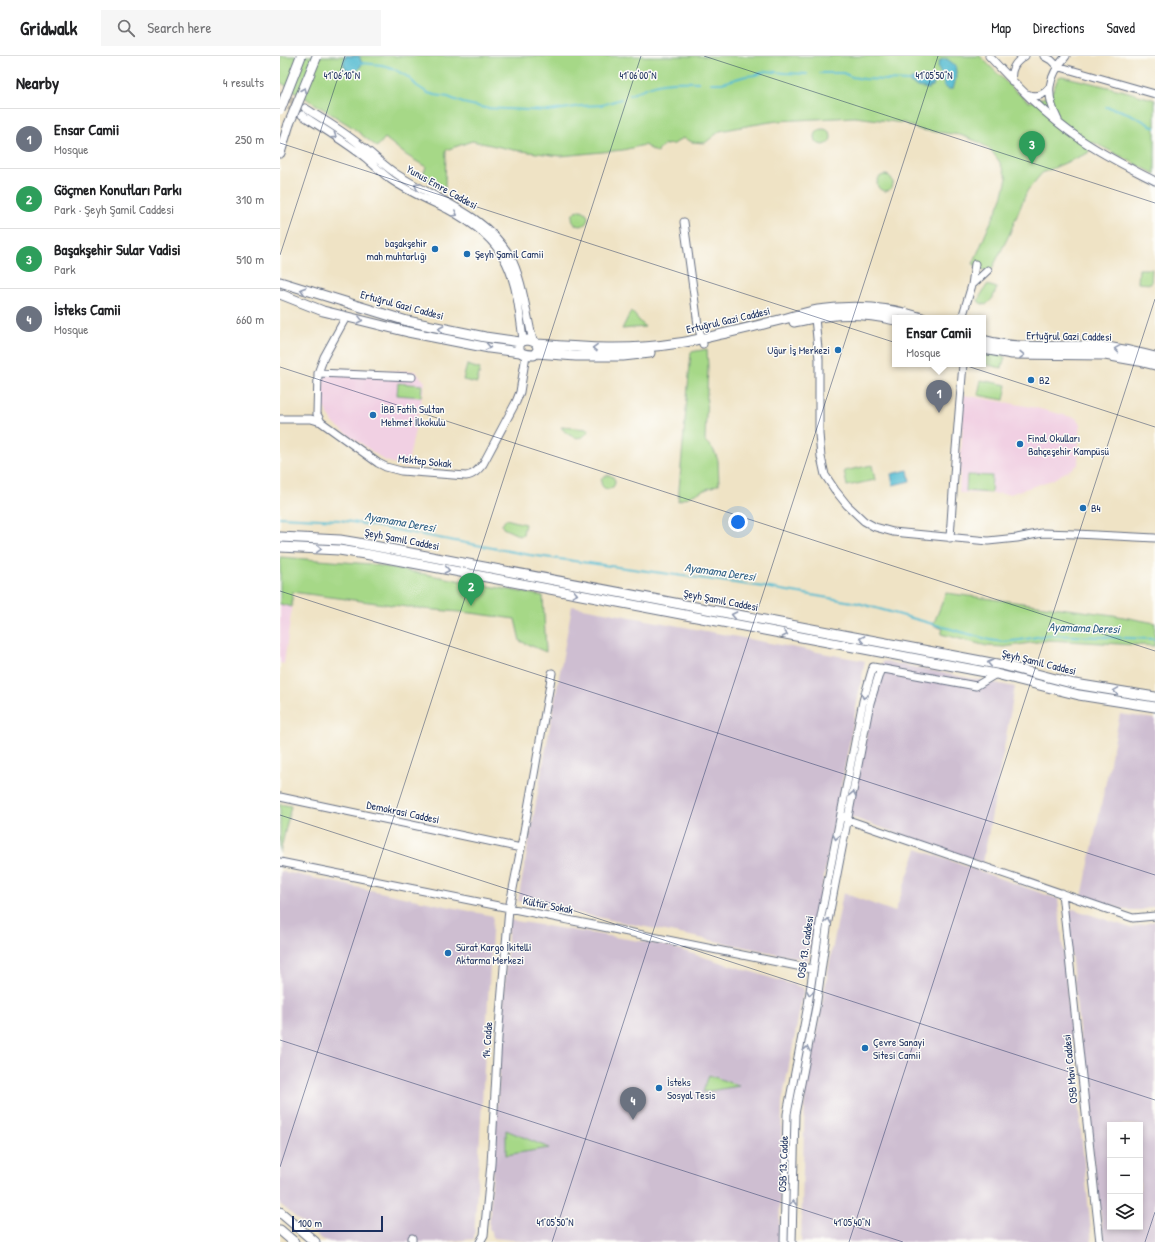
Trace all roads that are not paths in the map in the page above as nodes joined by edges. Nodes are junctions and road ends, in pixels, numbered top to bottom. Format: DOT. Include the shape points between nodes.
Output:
graph roads {
  1 [pos="301,56"];
  2 [pos="318,56"];
  3 [pos="989,56"];
  4 [pos="1026,56"];
  5 [pos="1044,56"];
  6 [pos="1066,56"];
  7 [pos="1057,66"];
  8 [pos="1012,81"];
  9 [pos="1049,88"];
  10 [pos="1025,94"];
  11 [pos="1155,94"];
  12 [pos="305,108"];
  13 [pos="280,110"];
  14 [pos="302,115"];
  15 [pos="289,124"];
  16 [pos="1060,124"];
  17 [pos="280,141"];
  18 [pos="280,153"];
  19 [pos="1155,181"];
  20 [pos="684,222"];
  21 [pos="975,264"];
  22 [pos="988,270"];
  23 [pos="280,282"];
  24 [pos="972,285"];
  25 [pos="280,294"];
  26 [pos="327,296"];
  27 [pos="351,304"];
  28 [pos="323,311"];
  29 [pos="913,315"];
  30 [pos="963,315"];
  31 [pos="346,317"];
  32 [pos="815,318"];
  33 [pos="892,319"];
  34 [pos="702,341"];
  35 [pos="986,341"];
  36 [pos="528,342"];
  37 [pos="986,350"];
  38 [pos="523,353"];
  39 [pos="536,353"];
  40 [pos="1155,357"];
  41 [pos="1155,365"];
  42 [pos="963,367"];
  43 [pos="318,373"];
  44 [pos="412,377"];
  45 [pos="280,419"];
  46 [pos="322,422"];
  47 [pos="280,537"];
  48 [pos="950,538"];
  49 [pos="1155,538"];
  50 [pos="280,547"];
  51 [pos="881,668"];
  52 [pos="552,673"];
  53 [pos="996,674"];
  54 [pos="1155,697"];
  55 [pos="1155,707"];
  56 [pos="280,797"];
  57 [pos="841,814"];
  58 [pos="848,820"];
  59 [pos="521,848"];
  60 [pos="280,862"];
  61 [pos="1062,893"];
  62 [pos="509,909"];
  63 [pos="1155,916"];
  64 [pos="812,969"];
  65 [pos="792,1088"];
  66 [pos="800,1088"];
  67 [pos="790,1098"];
  68 [pos="798,1098"];
  69 [pos="280,1212"];
  70 [pos="280,1230"];
  71 [pos="484,1235"];
  72 [pos="313,1240"];
  73 [pos="294,1242"];
  74 [pos="320,1242"];
  75 [pos="480,1242"];
  76 [pos="487,1242"];
  77 [pos="784,1242"];
  78 [pos="792,1242"];
  79 [pos="1100,1242"];
  1 -- 13 [label="main road, bridge"];
  15 -- 2 [label="main road, one-way, bridge"];
  3 -- 8 [label="street"];
  4 -- 8 [label="street" via="1019,59 1013,67"];
  5 -- 7 [label="street"];
  6 -- 7 [label="street"];
  7 -- 9 [label="street"];
  7 -- 11 [label="street"];
  8 -- 10 [label="street"];
  9 -- 10 [label="street" via="1039,96"];
  9 -- 16 [label="street" via="1052,106"];
  10 -- 16 [label="street"];
  36 -- 12 [label="street, Yunus Emre Caddesi, one-way" via="519,278 505,248 490,230 467,212 397,174 343,132"];
  14 -- 36 [label="street, Yunus Emre Caddesi, one-way" via="341,140 390,179 460,216 480,230 501,252 513,278"];
  15 -- 17 [label="main road"];
  15 -- 18 [label="main road"];
  16 -- 19 [label="street" via="1081,140"];
  20 -- 34 [label="street"];
  21 -- 24 [label="street"];
  22 -- 24 [label="street"];
  26 -- 23 [label="main road, Ertuğrul Gazi Caddesi, one-way"];
  24 -- 30 [label="street"];
  25 -- 28 [label="main road, Ertuğrul Gazi Caddesi"];
  26 -- 27 [label="main road, Ertuğrul Gazi Caddesi"];
  26 -- 28 [label="main road" via="332,301 331,306"];
  27 -- 31 [label="main road" via="344,307"];
  36 -- 27 [label="main road, Ertuğrul Gazi Caddesi, one-way" via="491,338 419,324"];
  28 -- 31 [label="main road, Ertuğrul Gazi Caddesi"];
  29 -- 34 [label="main road, Ertuğrul Gazi Caddesi" via="859,307 816,310"];
  31 -- 38 [label="main road, Ertuğrul Gazi Caddesi, one-way"];
  31 -- 43 [label="street"];
  32 -- 33 [label="main road, Ertuğrul Gazi Caddesi" via="848,314"];
  32 -- 34 [label="main road, Ertuğrul Gazi Caddesi"];
  32 -- 48 [label="street" via="819,359 819,434 825,475 847,505 864,521 875,527 893,532"];
  34 -- 36 [label="main road, Ertuğrul Gazi Caddesi, one-way" via="616,349"];
  34 -- 39 [label="main road, Ertuğrul Gazi Caddesi" via="681,349 623,356"];
  40 -- 35 [label="main road, Ertuğrul Gazi Caddesi, one-way" via="1106,347 1014,346"];
  36 -- 38 [label="main road" via="519,346"];
  36 -- 39 [label="main road" via="538,350"];
  37 -- 41 [label="main road, Ertuğrul Gazi Caddesi, one-way" via="1012,354 1105,355"];
  38 -- 39 [label="main road, Ertuğrul Gazi Caddesi"];
  38 -- 46 [label="street, Mektep Sokak" via="520,392 483,464 471,475 393,470 378,463"];
  42 -- 48 [label="street"];
  43 -- 44 [label="street"];
  43 -- 46 [label="street" via="317,414"];
  45 -- 46 [label="street" via="311,419"];
  54 -- 47 [label="main road, Şeyh Şamil Caddesi, one-way" via="1075,684 994,664 358,543"];
  48 -- 49 [label="street" via="988,541 1057,533"];
  50 -- 53 [label="main road, Şeyh Şamil Caddesi, one-way" via="365,554"];
  51 -- 53 [label="street" via="976,686"];
  51 -- 57 [label="street, OSB 13. Caddesi, one-way" via="873,666 863,701"];
  58 -- 51 [label="street, OSB 13. Caddesi, one-way" via="870,703"];
  52 -- 59 [label="street, 14. Cadde"];
  53 -- 55 [label="main road, Şeyh Şamil Caddesi" via="1079,695"];
  56 -- 59 [label="street, Demokrasi Caddesi"];
  57 -- 58 [label="street"];
  57 -- 64 [label="street, OSB 13. Caddesi, one-way"];
  58 -- 61 [label="street"];
  66 -- 58 [label="street, OSB 13. Caddesi, one-way"];
  59 -- 62 [label="street, 14. Cadde"];
  60 -- 62 [label="street, Kültür Sokak"];
  61 -- 63 [label="street" via="1133,918"];
  61 -- 79 [label="street, OSB Mavi Caddesi"];
  62 -- 64 [label="street, Kültür Sokak"];
  62 -- 71 [label="street, 14. Cadde"];
  64 -- 65 [label="street, OSB 13. Caddesi, one-way" via="808,1005"];
  65 -- 66 [label="street"];
  65 -- 67 [label="street, OSB 13. Caddesi"];
  66 -- 68 [label="street, OSB 13. Cadde"];
  67 -- 68 [label="street"];
  67 -- 77 [label="street, OSB 13. Caddesi" via="787,1114"];
  78 -- 68 [label="street, OSB 13. Cadde, one-way" via="795,1114"];
  69 -- 72 [label="main road"];
  70 -- 73 [label="main road"];
  71 -- 75 [label="street"];
  71 -- 76 [label="street"];
  72 -- 74 [label="main road"];
}
